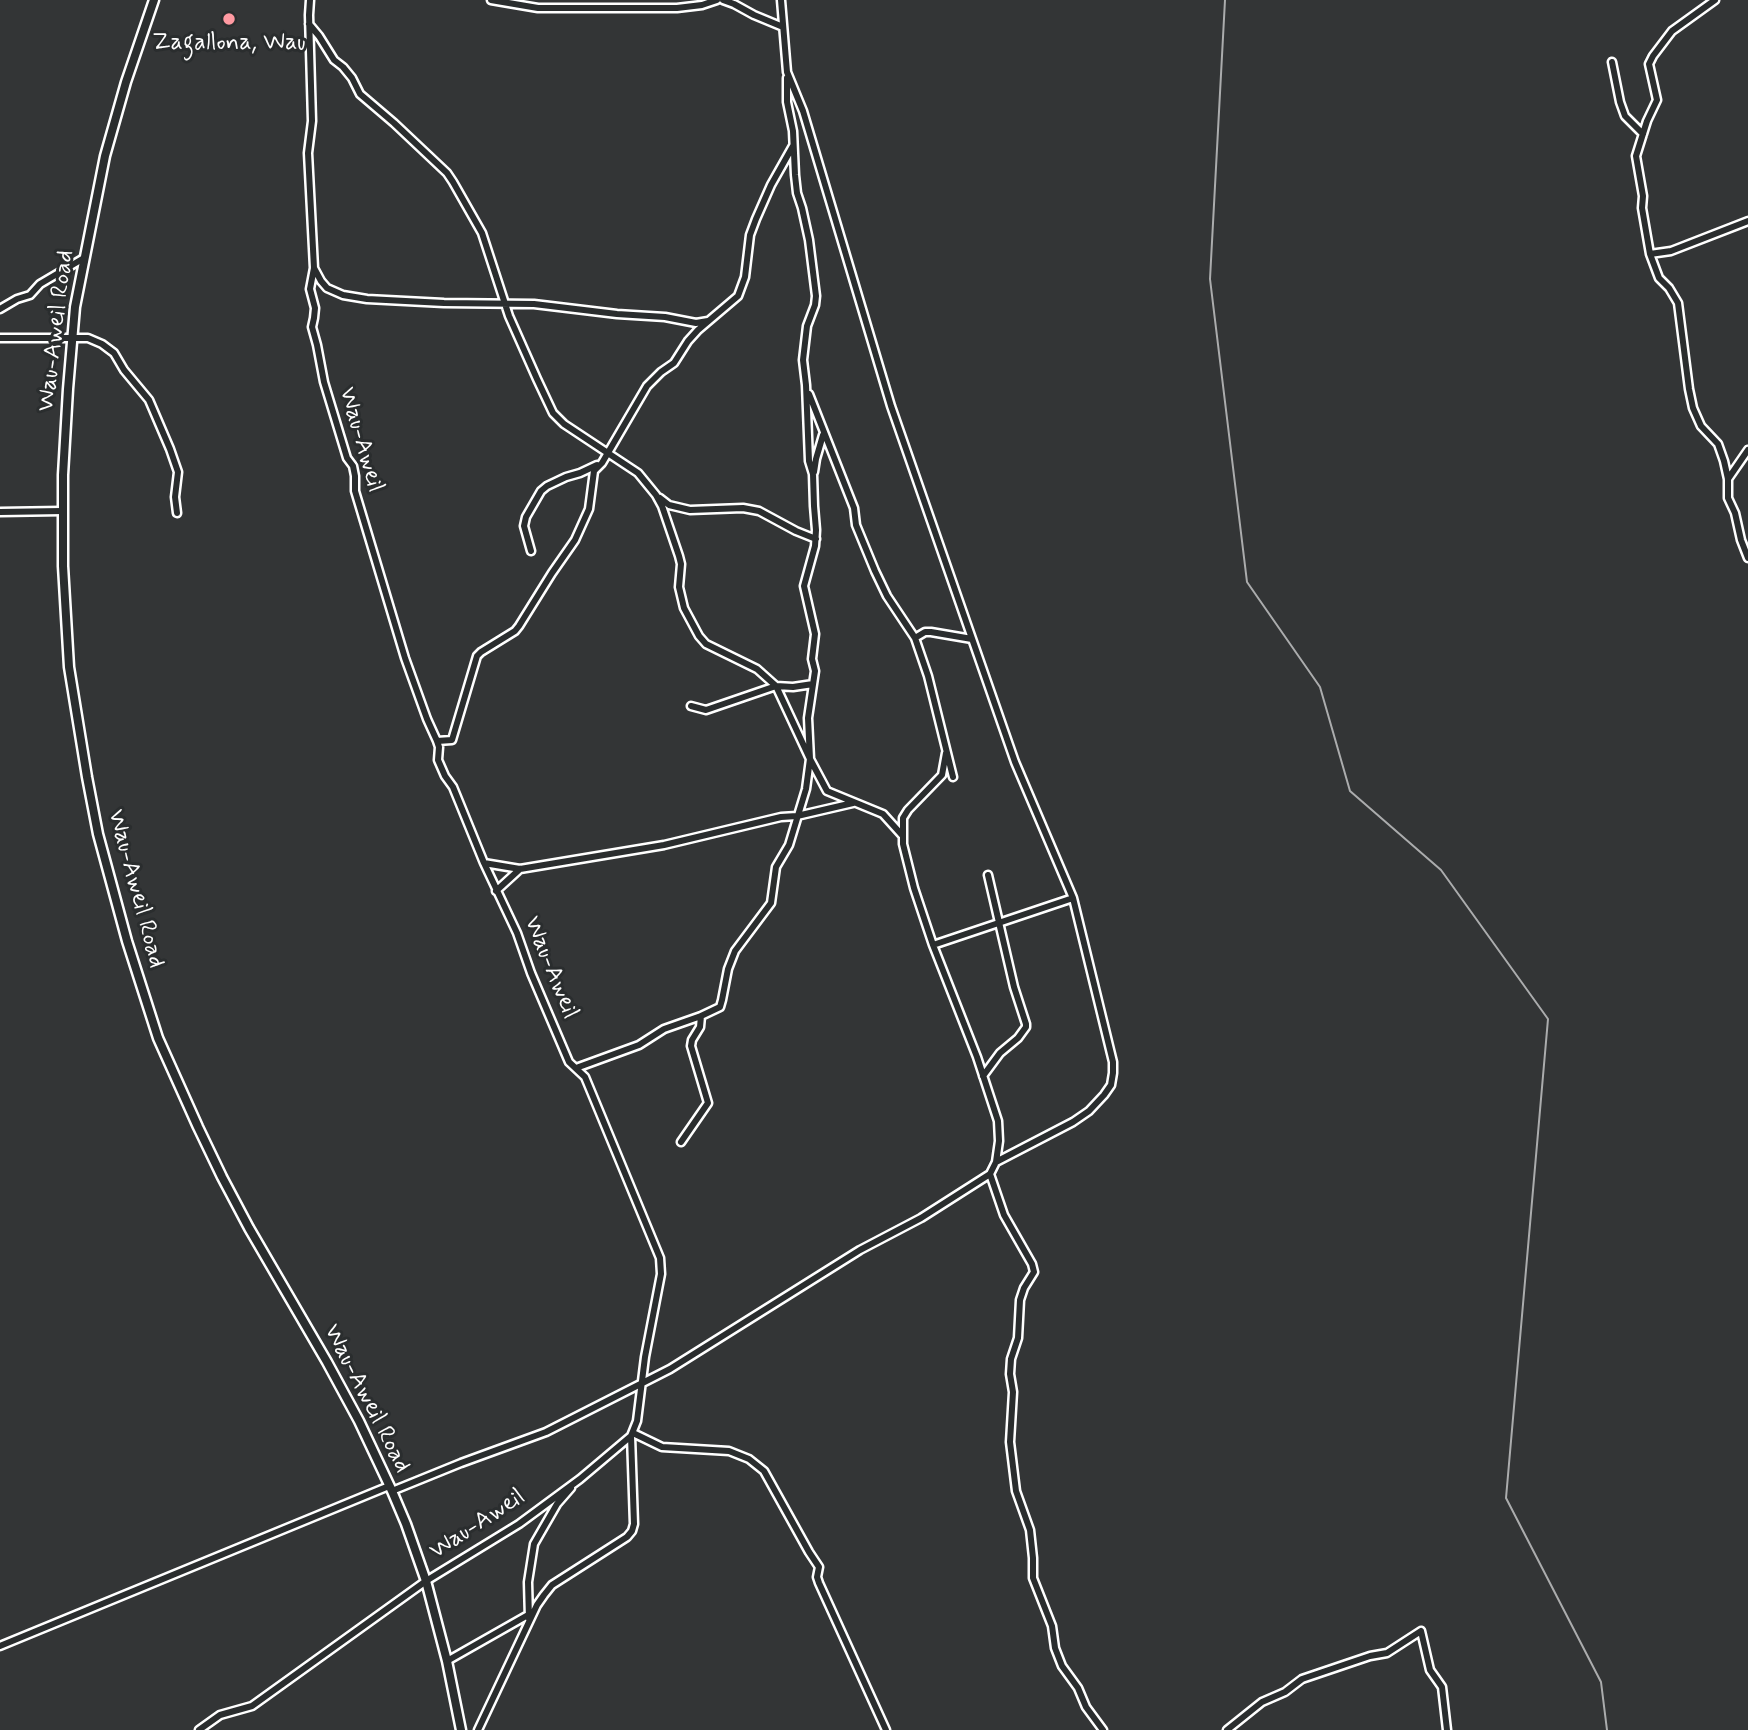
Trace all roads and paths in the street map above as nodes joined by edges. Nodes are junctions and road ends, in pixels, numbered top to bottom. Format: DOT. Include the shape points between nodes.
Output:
graph roads {
  1 [pos="154,0"];
  2 [pos="310,0"];
  3 [pos="491,0"];
  4 [pos="717,0"];
  5 [pos="723,0"];
  6 [pos="781,0"];
  7 [pos="1715,0"];
  8 [pos="309,24"];
  9 [pos="783,27"];
  10 [pos="1612,62"];
  11 [pos="788,72"];
  12 [pos="1643,134"];
  13 [pos="794,144"];
  14 [pos="1748,221"];
  15 [pos="1650,254"];
  16 [pos="84,258"];
  17 [pos="314,268"];
  18 [pos="505,303"];
  19 [pos="0,309"];
  20 [pos="710,320"];
  21 [pos="74,337"];
  22 [pos="0,338"];
  23 [pos="806,386"];
  24 [pos="824,434"];
  25 [pos="1748,450"];
  26 [pos="607,453"];
  27 [pos="602,463"];
  28 [pos="814,474"];
  29 [pos="1728,479"];
  30 [pos="656,495"];
  31 [pos="62,511"];
  32 [pos="0,512"];
  33 [pos="177,513"];
  34 [pos="816,539"];
  35 [pos="531,551"];
  36 [pos="1748,558"];
  37 [pos="915,638"];
  38 [pos="972,639"];
  39 [pos="813,684"];
  40 [pos="776,686"];
  41 [pos="691,706"];
  42 [pos="438,741"];
  43 [pos="946,752"];
  44 [pos="810,759"];
  45 [pos="953,777"];
  46 [pos="855,802"];
  47 [pos="797,816"];
  48 [pos="902,835"];
  49 [pos="484,863"];
  50 [pos="520,869"];
  51 [pos="988,875"];
  52 [pos="496,891"];
  53 [pos="1073,898"];
  54 [pos="999,924"];
  55 [pos="933,945"];
  56 [pos="701,1016"];
  57 [pos="576,1068"];
  58 [pos="983,1076"];
  59 [pos="681,1142"];
  60 [pos="996,1162"];
  61 [pos="990,1174"];
  62 [pos="641,1383"];
  63 [pos="632,1435"];
  64 [pos="580,1479"];
  65 [pos="391,1489"];
  66 [pos="426,1581"];
  67 [pos="529,1619"];
  68 [pos="0,1646"];
  69 [pos="447,1661"];
  70 [pos="1100,1728"];
  71 [pos="199,1730"];
  72 [pos="461,1730"];
  73 [pos="478,1730"];
  74 [pos="886,1730"];
  75 [pos="1227,1730"];
  76 [pos="1447,1730"];
  1 -- 16 [label="main road, Wau-Aweil Road" via="104,156"];
  2 -- 8 [label="street, Wau-Aweil"];
  3 -- 4 [label="street" via="538,8 677,8"];
  5 -- 9 [label="street"];
  6 -- 9 [label="street"];
  7 -- 12 [label="street" via="1672,31 1649,64 1657,100"];
  8 -- 17 [label="street, Wau-Aweil" via="312,121 308,153"];
  8 -- 18 [label="street" via="360,94 447,173 482,233"];
  9 -- 11 [label="street"];
  10 -- 12 [label="street" via="1625,116"];
  11 -- 13 [label="street"];
  11 -- 38 [label="street" via="891,406"];
  12 -- 15 [label="street" via="1636,156"];
  13 -- 20 [label="street" via="750,235 738,296"];
  13 -- 23 [label="street" via="797,192 816,296 804,342"];
  14 -- 15 [label="street" via="1671,251"];
  15 -- 29 [label="street" via="1678,303 1693,408 1701,426 1718,444"];
  16 -- 19 [label="street" via="30,295"];
  16 -- 21 [label="main road, Wau-Aweil Road"];
  17 -- 18 [label="street" via="327,288 343,295"];
  17 -- 42 [label="street, Wau-Aweil" via="312,327 324,382 353,466 355,491 405,658"];
  18 -- 20 [label="street" via="696,323"];
  18 -- 26 [label="street" via="554,413"];
  20 -- 26 [label="street" via="674,363 647,386"];
  21 -- 22 [label="street"];
  21 -- 31 [label="main road, Wau-Aweil Road"];
  21 -- 33 [label="street" via="88,338 114,353 149,400 178,472"];
  23 -- 24 [label="street"];
  23 -- 28 [label="street" via="809,461"];
  24 -- 28 [label="street"];
  24 -- 37 [label="street" via="875,571"];
  25 -- 29 [label="street"];
  26 -- 27 [label="street"];
  26 -- 30 [label="street" via="638,473"];
  27 -- 35 [label="street" via="541,491 524,526"];
  27 -- 42 [label="street" via="594,471 589,509 575,540 515,631 477,656 452,740"];
  28 -- 34 [label="street"];
  29 -- 36 [label="street" via="1728,498"];
  30 -- 34 [label="street" via="669,505 690,510 760,511"];
  30 -- 40 [label="street" via="680,556 678,587 684,608 699,636 757,669"];
  31 -- 32 [label="street"];
  31 -- 65 [label="main road, Wau-Aweil Road" via="69,667 87,777 123,928 158,1038 222,1177 359,1421"];
  34 -- 39 [label="street" via="804,586 814,627"];
  37 -- 38 [label="street" via="931,632"];
  37 -- 43 [label="street"];
  38 -- 53 [label="street" via="1015,762"];
  39 -- 40 [label="street"];
  39 -- 44 [label="street" via="808,718"];
  40 -- 41 [label="street" via="715,708"];
  40 -- 44 [label="street"];
  42 -- 49 [label="street, Wau-Aweil" via="438,760"];
  43 -- 45 [label="street"];
  43 -- 48 [label="street" via="942,775 908,810"];
  44 -- 46 [label="street" via="827,791"];
  44 -- 47 [label="street"];
  46 -- 47 [label="street"];
  46 -- 48 [label="street" via="883,814"];
  47 -- 50 [label="street"];
  47 -- 56 [label="street" via="789,845 776,867 771,903 736,951 720,1007"];
  48 -- 55 [label="street"];
  49 -- 50 [label="street"];
  49 -- 52 [label="street, Wau-Aweil"];
  50 -- 52 [label="street"];
  51 -- 54 [label="street"];
  52 -- 57 [label="street, Wau-Aweil" via="569,1062"];
  53 -- 54 [label="street"];
  53 -- 60 [label="street" via="1113,1062 1111,1085 1073,1122"];
  54 -- 55 [label="street"];
  54 -- 58 [label="street" via="1026,1027"];
  55 -- 58 [label="street"];
  56 -- 57 [label="street"];
  56 -- 59 [label="street" via="691,1046 708,1103"];
  57 -- 62 [label="street, Wau-Aweil" via="585,1077 662,1265"];
  58 -- 60 [label="street" via="998,1121"];
  60 -- 61 [label="street"];
  61 -- 62 [label="street"];
  61 -- 70 [label="street" via="1004,1215 1034,1272 1020,1300 1010,1374 1014,1480 1030,1530 1033,1578 1062,1666"];
  62 -- 63 [label="street, Wau-Aweil"];
  62 -- 65 [label="street" via="547,1432"];
  63 -- 64 [label="street, Wau-Aweil"];
  63 -- 67 [label="street" via="632,1531 552,1586"];
  63 -- 74 [label="street" via="662,1447 729,1451 764,1471 819,1567 819,1583"];
  64 -- 66 [label="street, Wau-Aweil" via="519,1524"];
  64 -- 67 [label="street" via="557,1504 534,1544"];
  65 -- 66 [label="main road, Wau-Aweil Road"];
  65 -- 68 [label="street"];
  66 -- 69 [label="main road, Wau-Aweil Road"];
  66 -- 71 [label="street, Wau-Aweil" via="252,1706 220,1716"];
  67 -- 69 [label="street"];
  67 -- 73 [label="street"];
  69 -- 72 [label="main road, Wau-Aweil Road"];
  75 -- 76 [label="street" via="1302,1679 1387,1653 1421,1631 1430,1670 1442,1687"];
}
